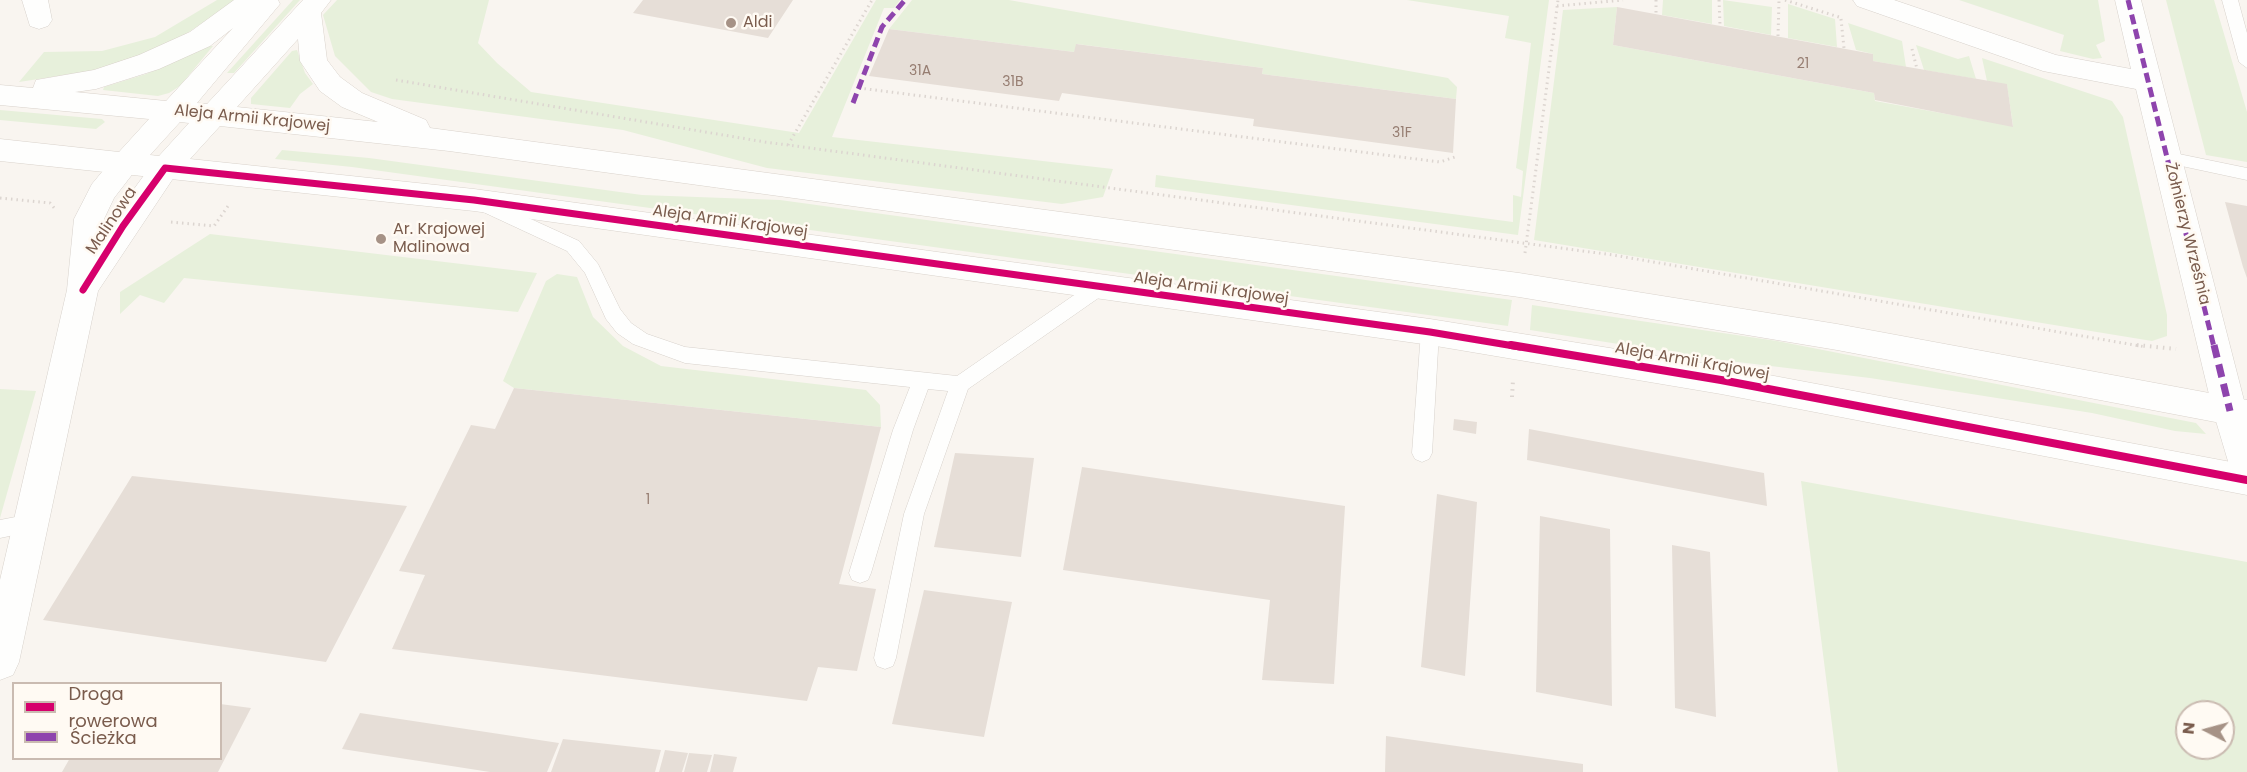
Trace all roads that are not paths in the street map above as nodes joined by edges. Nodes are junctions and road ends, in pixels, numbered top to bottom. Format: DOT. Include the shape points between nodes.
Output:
graph roads {
  1 [pos="251,0"];
  2 [pos="270,0"];
  3 [pos="1866,0"];
  4 [pos="2128,0"];
  5 [pos="2230,0"];
  6 [pos="313,5"];
  7 [pos="2247,62"];
  8 [pos="2150,82"];
  9 [pos="0,94"];
  10 [pos="174,112"];
  11 [pos="212,116"];
  12 [pos="449,141"];
  13 [pos="0,150"];
  14 [pos="2169,158"];
  15 [pos="126,163"];
  16 [pos="165,168"];
  17 [pos="2247,174"];
  18 [pos="474,200"];
  19 [pos="1100,287"];
  20 [pos="83,290"];
  21 [pos="1430,332"];
  22 [pos="922,380"];
  23 [pos="960,384"];
  24 [pos="2239,413"];
  25 [pos="1422,453"];
  26 [pos="2247,468"];
  27 [pos="2247,480"];
  28 [pos="15,526"];
  29 [pos="860,573"];
  30 [pos="885,658"];
  31 [pos="0,662"];
  1 -- 9 [label="street" via="200,39 149,62 96,79"];
  2 -- 10 [label="street, Malinowa"];
  3 -- 8 [label="street" via="2054,63"];
  4 -- 8 [label="street, Żołnierzy Września"];
  5 -- 7 [label="lane"];
  6 -- 11 [label="street, Malinowa"];
  6 -- 12 [label="street" via="315,61 330,84 352,100"];
  8 -- 14 [label="street, Żołnierzy Września"];
  9 -- 10 [label="street, Aleja Armii Krajowej"];
  10 -- 11 [label="street, Aleja Armii Krajowej"];
  10 -- 15 [label="street, Malinowa"];
  11 -- 12 [label="street, Aleja Armii Krajowej"];
  11 -- 16 [label="street, Malinowa"];
  12 -- 24 [label="street, Aleja Armii Krajowej" via="1519,285 1837,337"];
  13 -- 15 [label="street, Aleja Armii Krajowej"];
  14 -- 17 [label="lane"];
  14 -- 24 [label="street, Żołnierzy Września" via="2218,358"];
  15 -- 16 [label="street, Aleja Armii Krajowej"];
  15 -- 20 [label="street, Malinowa" via="102,192 89,219"];
  16 -- 18 [label="street, Aleja Armii Krajowej"];
  16 -- 20 [label="street, Malinowa"];
  18 -- 19 [label="street, Aleja Armii Krajowej"];
  18 -- 22 [label="lane" via="573,246 592,269 624,328 662,349 685,355"];
  19 -- 21 [label="street, Aleja Armii Krajowej"];
  19 -- 23 [label="lane"];
  20 -- 28 [label="street, Malinowa"];
  21 -- 25 [label="lane"];
  21 -- 27 [label="street, Aleja Armii Krajowej" via="1823,398"];
  22 -- 23 [label="lane"];
  22 -- 29 [label="lane"];
  23 -- 30 [label="lane" via="914,514"];
  24 -- 26 [label="street, Żołnierzy Września"];
  28 -- 31 [label="street, Malinowa"];
}
